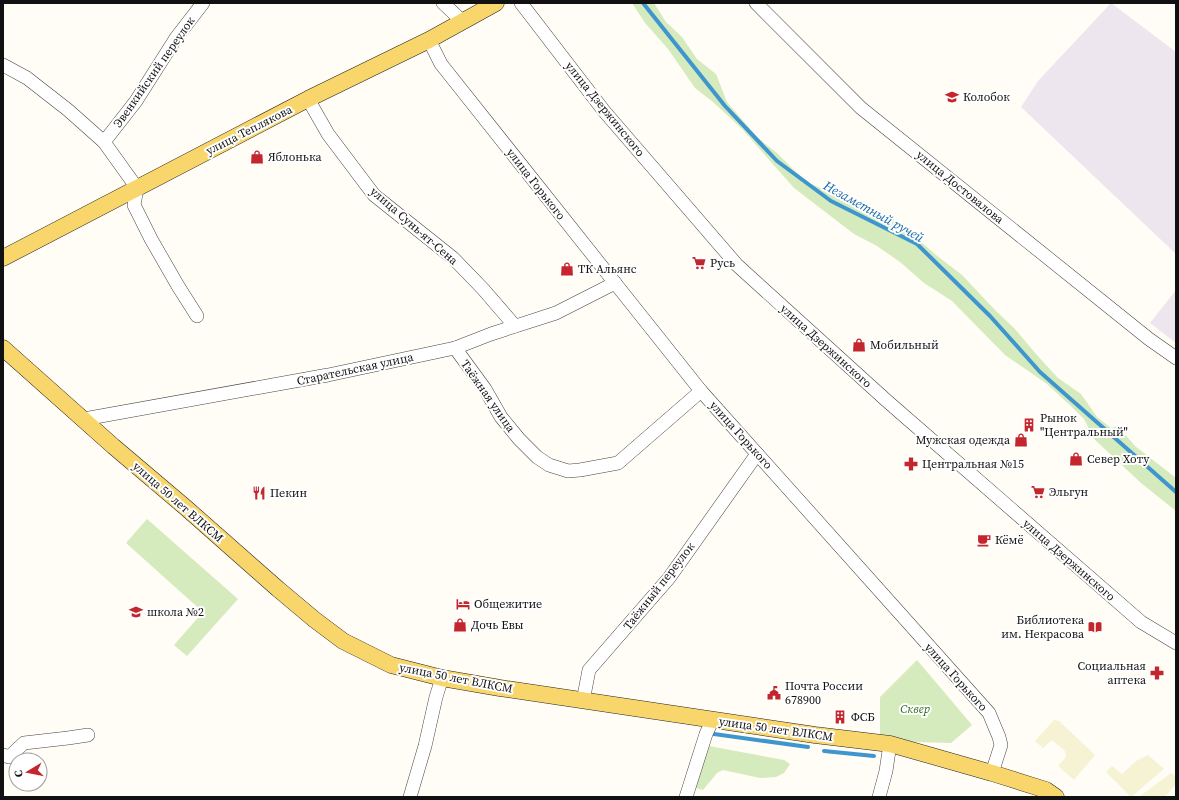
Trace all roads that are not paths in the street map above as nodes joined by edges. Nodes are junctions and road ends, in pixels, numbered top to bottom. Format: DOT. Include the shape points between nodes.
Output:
graph roads {
  1 [pos="203,3"];
  2 [pos="443,3"];
  3 [pos="496,3"];
  4 [pos="521,3"];
  5 [pos="756,3"];
  6 [pos="462,21"];
  7 [pos="429,40"];
  8 [pos="3,65"];
  9 [pos="308,99"];
  10 [pos="104,142"];
  11 [pos="137,188"];
  12 [pos="3,258"];
  13 [pos="615,283"];
  14 [pos="197,316"];
  15 [pos="515,326"];
  16 [pos="455,348"];
  17 [pos="6,355"];
  18 [pos="1176,358"];
  19 [pos="701,391"];
  20 [pos="84,419"];
  21 [pos="757,454"];
  22 [pos="1176,643"];
  23 [pos="442,678"];
  24 [pos="583,701"];
  25 [pos="712,721"];
  26 [pos="88,735"];
  27 [pos="890,744"];
  28 [pos="3,755"];
  29 [pos="992,772"];
  30 [pos="410,797"];
  31 [pos="686,797"];
  32 [pos="879,797"];
  33 [pos="1056,797"];
  1 -- 10 [label="street, Эвенкийский переулок" via="176,38 136,101"];
  2 -- 6 [label="street"];
  3 -- 6 [label="main road, улица Теплякова"];
  4 -- 22 [label="street, улица Дзержинского" via="604,111 737,265 887,401 1140,622"];
  5 -- 18 [label="street, улица Достовалова" via="861,108"];
  6 -- 7 [label="main road, улица Теплякова"];
  7 -- 9 [label="main road, улица Теплякова"];
  7 -- 13 [label="street, улица Горького" via="441,64"];
  8 -- 10 [label="street" via="27,78"];
  9 -- 11 [label="main road, улица Теплякова"];
  9 -- 15 [label="street, улица Сунь-ят-Сена" via="328,134 374,195 453,258"];
  10 -- 11 [label="street"];
  11 -- 12 [label="main road, улица Теплякова"];
  11 -- 14 [label="street" via="134,204 151,240"];
  13 -- 15 [label="street, Старательская улица" via="556,313"];
  13 -- 19 [label="street, улица Горького"];
  15 -- 16 [label="street, Старательская улица"];
  16 -- 19 [label="street, Таёжная улица" via="518,439 549,465 568,471 618,463"];
  16 -- 20 [label="street, Старательская улица" via="320,377"];
  17 -- 20 [label="main road, улица 50 лет ВЛКСМ"];
  19 -- 21 [label="street, улица Горького"];
  20 -- 23 [label="main road, улица 50 лет ВЛКСМ" via="278,589 343,641 391,665"];
  21 -- 24 [label="street, Таёжный переулок" via="669,578 589,670"];
  21 -- 29 [label="street, улица Горького" via="989,713 1001,745"];
  23 -- 24 [label="main road, улица 50 лет ВЛКСМ"];
  23 -- 30 [label="street"];
  24 -- 25 [label="main road, улица 50 лет ВЛКСМ"];
  25 -- 27 [label="main road, улица 50 лет ВЛКСМ"];
  25 -- 31 [label="street"];
  26 -- 28 [label="street" via="24,743 9,757"];
  27 -- 29 [label="main road, улица 50 лет ВЛКСМ"];
  27 -- 32 [label="street"];
  29 -- 33 [label="main road" via="1046,790"];
}
